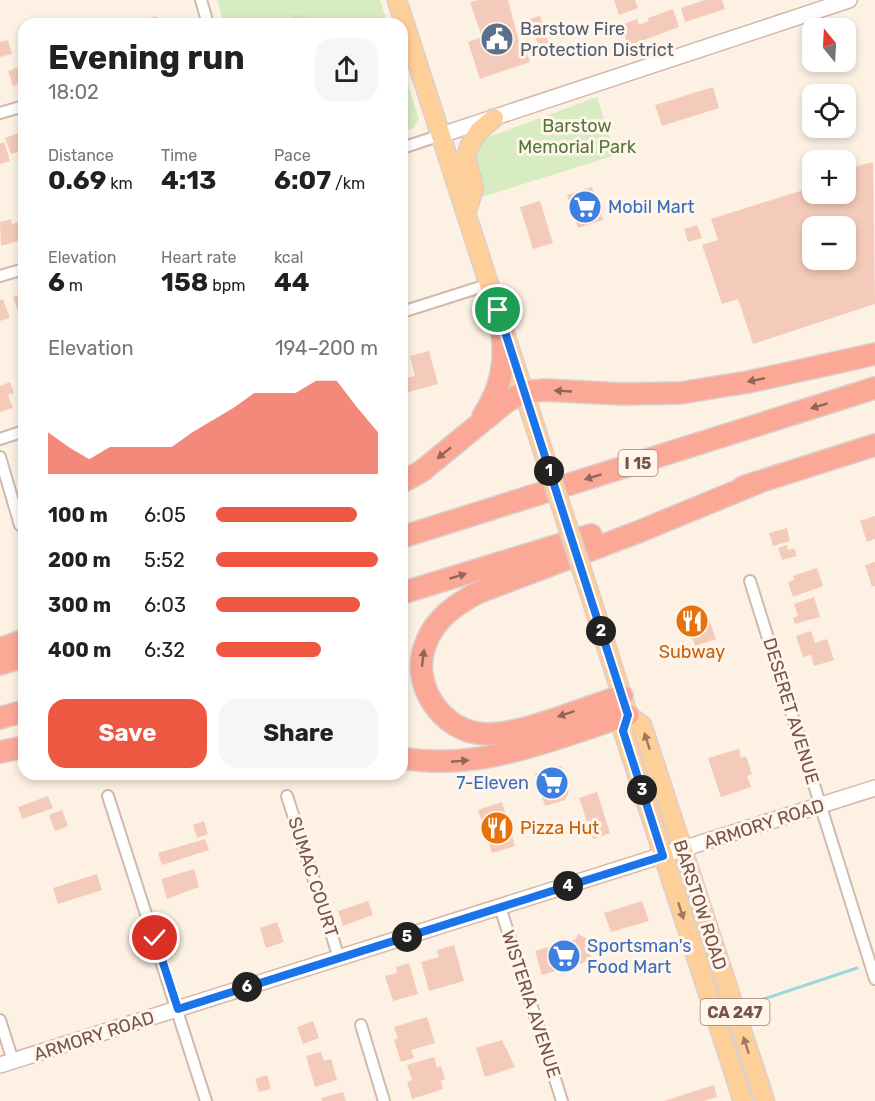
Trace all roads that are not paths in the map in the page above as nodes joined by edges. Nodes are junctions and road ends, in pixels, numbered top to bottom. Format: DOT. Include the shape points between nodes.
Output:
graph roads {
  1 [pos="201,0"];
  2 [pos="397,0"];
  3 [pos="849,0"];
  4 [pos="206,18"];
  5 [pos="403,18"];
  6 [pos="408,34"];
  7 [pos="18,108"];
  8 [pos="0,113"];
  9 [pos="494,118"];
  10 [pos="441,135"];
  11 [pos="408,146"];
  12 [pos="466,213"];
  13 [pos="18,270"];
  14 [pos="0,276"];
  15 [pos="490,284"];
  16 [pos="408,310"];
  17 [pos="498,310"];
  18 [pos="875,354"];
  19 [pos="875,388"];
  20 [pos="524,392"];
  21 [pos="473,429"];
  22 [pos="18,433"];
  23 [pos="0,439"];
  24 [pos="875,445"];
  25 [pos="0,458"];
  26 [pos="408,479"];
  27 [pos="757,483"];
  28 [pos="18,518"];
  29 [pos="408,535"];
  30 [pos="750,581"];
  31 [pos="408,591"];
  32 [pos="18,642"];
  33 [pos="0,649"];
  34 [pos="18,658"];
  35 [pos="0,664"];
  36 [pos="625,706"];
  37 [pos="18,713"];
  38 [pos="0,718"];
  39 [pos="18,748"];
  40 [pos="0,752"];
  41 [pos="408,759"];
  42 [pos="875,788"];
  43 [pos="108,796"];
  44 [pos="287,796"];
  45 [pos="821,806"];
  46 [pos="682,850"];
  47 [pos="663,856"];
  48 [pos="500,907"];
  49 [pos="339,958"];
  50 [pos="875,979"];
  51 [pos="178,1009"];
  52 [pos="0,1020"];
  53 [pos="361,1025"];
  54 [pos="7,1063"];
  55 [pos="207,1101"];
  56 [pos="384,1101"];
  57 [pos="562,1101"];
  58 [pos="743,1101"];
  59 [pos="765,1101"];
  1 -- 4 [label="street"];
  2 -- 5 [label="main road, BARSTOW ROAD"];
  3 -- 9 [label="street"];
  6 -- 10 [label="main road, BARSTOW ROAD"];
  7 -- 8 [label="street"];
  9 -- 10 [label="street"];
  9 -- 12 [label="main road" via="479,131 466,157 474,189"];
  10 -- 11 [label="street"];
  10 -- 12 [label="main road, BARSTOW ROAD"];
  12 -- 15 [label="main road, BARSTOW ROAD"];
  13 -- 14 [label="street"];
  15 -- 16 [label="street"];
  15 -- 17 [label="main road, BARSTOW ROAD"];
  17 -- 20 [label="main road, BARSTOW ROAD"];
  17 -- 21 [label="highway" via="505,349 503,364 493,398"];
  18 -- 20 [label="highway, one-way" via="680,393"];
  19 -- 29 [label="highway, I 15, one-way"];
  20 -- 21 [label="highway"];
  20 -- 36 [label="main road, BARSTOW ROAD / CA 247, bridge"];
  21 -- 26 [label="highway, one-way"];
  22 -- 23 [label="street"];
  24 -- 27 [label="highway"];
  25 -- 28 [label="street"];
  31 -- 27 [label="highway, one-way"];
  36 -- 27 [label="highway, one-way" via="512,731 485,734 460,728 442,715 430,699 421,662 425,644 445,615 477,593"];
  30 -- 45 [label="street, DESERET AVENUE"];
  32 -- 33 [label="highway"];
  34 -- 35 [label="highway"];
  41 -- 36 [label="highway, one-way" via="442,762 507,753"];
  46 -- 36 [label="main road, BARSTOW ROAD / CA 247, one-way" via="642,725"];
  36 -- 47 [label="main road, BARSTOW ROAD / CA 247" via="623,731"];
  37 -- 38 [label="highway"];
  39 -- 40 [label="highway"];
  42 -- 45 [label="street, ARMORY ROAD"];
  43 -- 51 [label="street"];
  44 -- 49 [label="street, SUMAC COURT"];
  45 -- 46 [label="street, ARMORY ROAD"];
  45 -- 50 [label="street, DESERET AVENUE"];
  46 -- 47 [label="street, ARMORY ROAD"];
  59 -- 46 [label="main road, BARSTOW ROAD / CA 247, one-way"];
  47 -- 48 [label="street, ARMORY ROAD"];
  47 -- 58 [label="main road, BARSTOW ROAD / CA 247, one-way"];
  48 -- 49 [label="street, ARMORY ROAD"];
  48 -- 57 [label="street, WISTERIA AVENUE"];
  49 -- 51 [label="street, ARMORY ROAD"];
  51 -- 54 [label="street, ARMORY ROAD"];
  51 -- 55 [label="street"];
  52 -- 54 [label="street"];
  53 -- 56 [label="street"];
}
